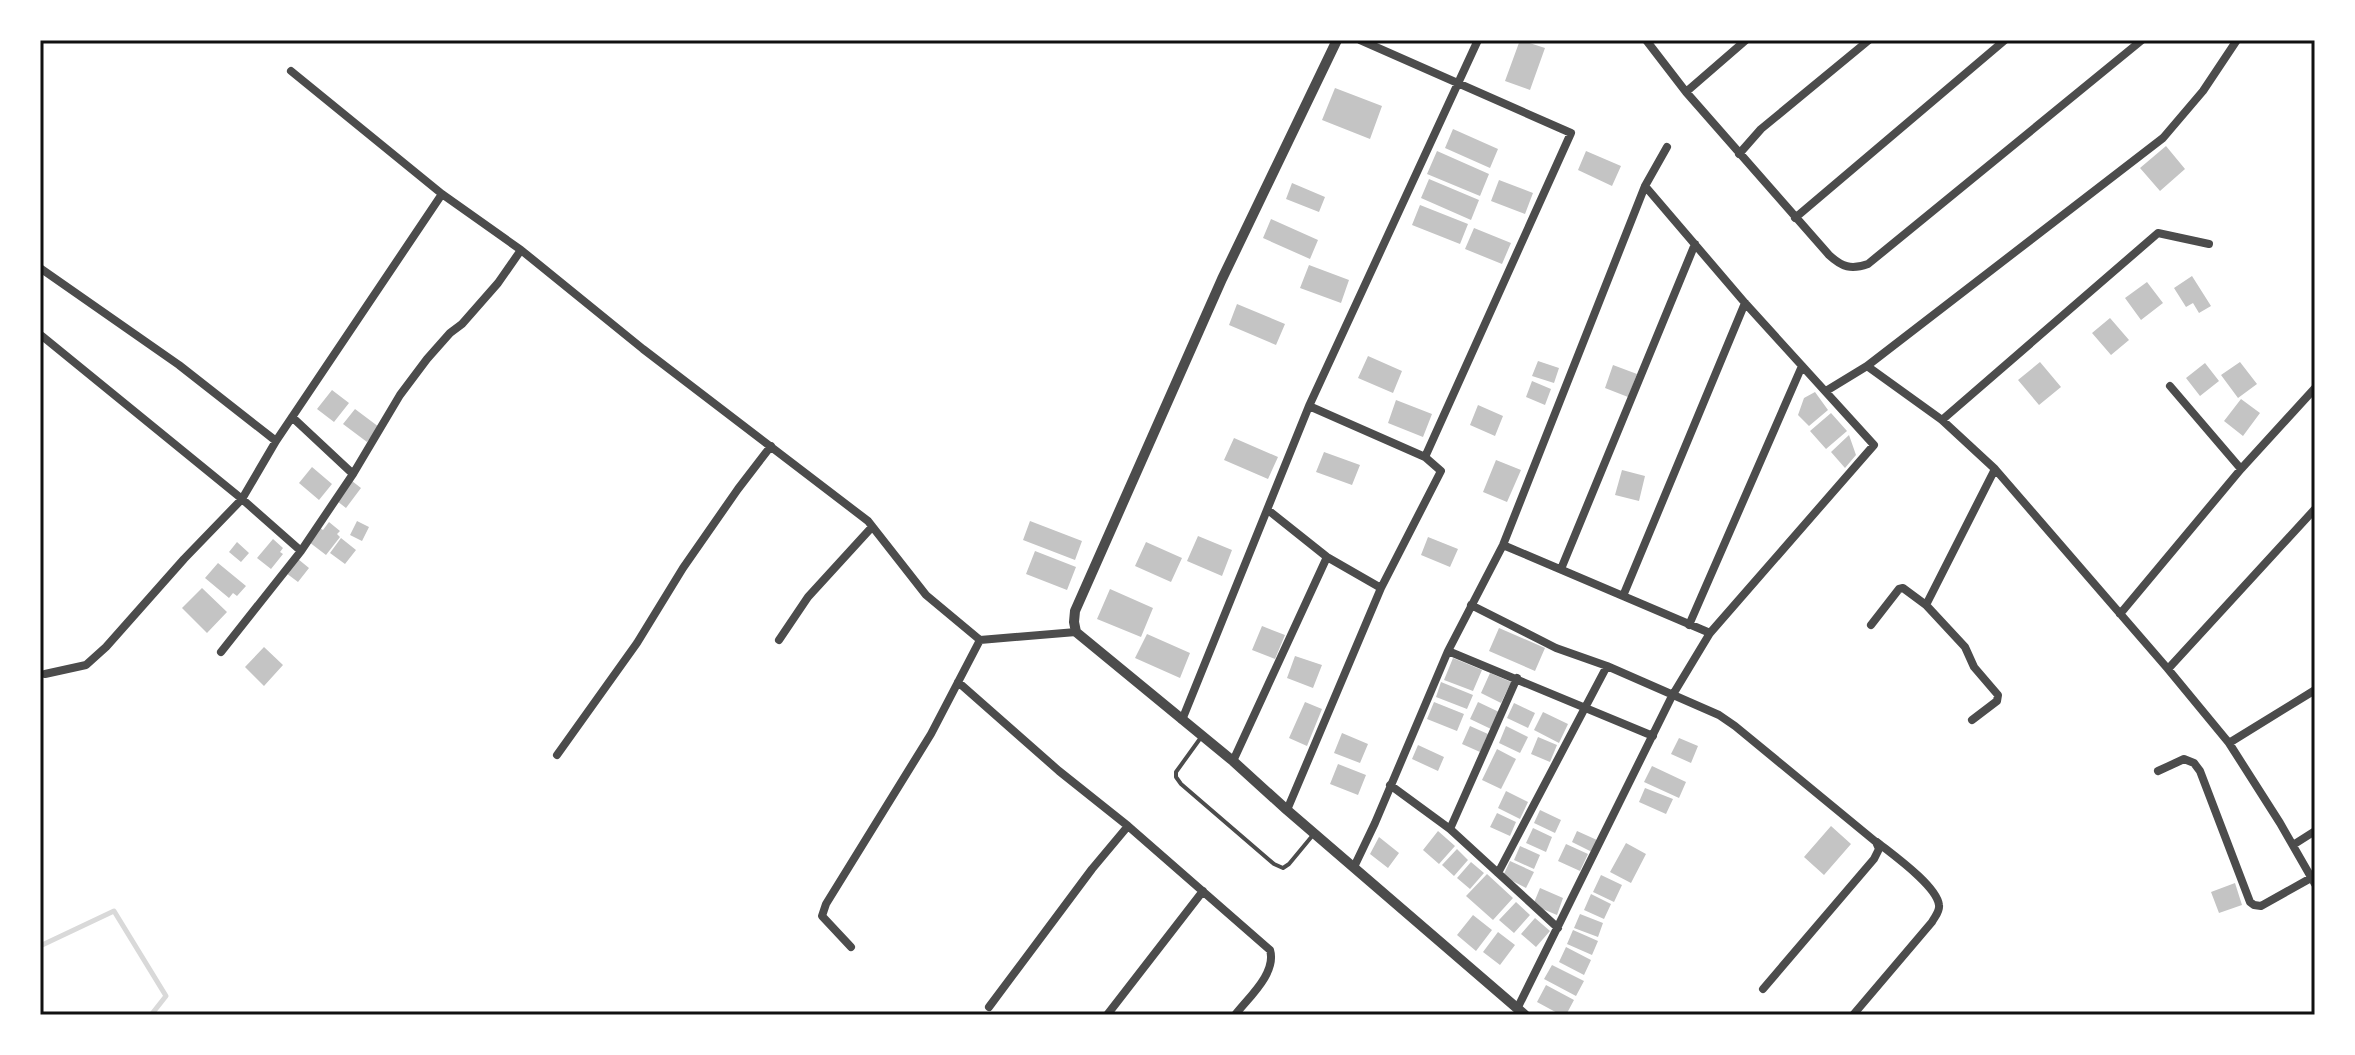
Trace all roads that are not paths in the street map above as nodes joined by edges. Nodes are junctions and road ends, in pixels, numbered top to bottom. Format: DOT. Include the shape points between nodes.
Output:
graph roads {
  1 [pos="1337,40"];
  2 [pos="1360,40"];
  3 [pos="1478,40"];
  4 [pos="1646,40"];
  5 [pos="1746,40"];
  6 [pos="1869,40"];
  7 [pos="2005,40"];
  8 [pos="2142,40"];
  9 [pos="2237,40"];
  10 [pos="291,71"];
  11 [pos="1458,82"];
  12 [pos="1686,92"];
  13 [pos="1667,147"];
  14 [pos="1739,154"];
  15 [pos="1645,186"];
  16 [pos="442,194"];
  17 [pos="1795,218"];
  18 [pos="1695,244"];
  19 [pos="2209,244"];
  20 [pos="521,250"];
  21 [pos="40,268"];
  22 [pos="1745,303"];
  23 [pos="42,336"];
  24 [pos="1802,366"];
  25 [pos="1867,366"];
  26 [pos="2170,386"];
  27 [pos="2315,388"];
  28 [pos="1826,391"];
  29 [pos="1309,406"];
  30 [pos="292,417"];
  31 [pos="1942,420"];
  32 [pos="276,441"];
  33 [pos="771,446"];
  34 [pos="1425,457"];
  35 [pos="1995,469"];
  36 [pos="2241,469"];
  37 [pos="353,474"];
  38 [pos="242,499"];
  39 [pos="2315,509"];
  40 [pos="1268,510"];
  41 [pos="872,527"];
  42 [pos="1503,545"];
  43 [pos="301,551"];
  44 [pos="1327,557"];
  45 [pos="1561,569"];
  46 [pos="1381,588"];
  47 [pos="1623,596"];
  48 [pos="1471,605"];
  49 [pos="1926,605"];
  50 [pos="2120,614"];
  51 [pos="1689,625"];
  52 [pos="1871,625"];
  53 [pos="1076,632"];
  54 [pos="1710,633"];
  55 [pos="779,640"];
  56 [pos="980,640"];
  57 [pos="1448,651"];
  58 [pos="221,652"];
  59 [pos="1607,666"];
  60 [pos="2168,669"];
  61 [pos="45,674"];
  62 [pos="1517,678"];
  63 [pos="958,682"];
  64 [pos="2315,690"];
  65 [pos="1672,696"];
  66 [pos="1585,707"];
  67 [pos="1182,720"];
  68 [pos="1972,720"];
  69 [pos="1202,736"];
  70 [pos="1653,736"];
  71 [pos="2229,743"];
  72 [pos="557,755"];
  73 [pos="1233,761"];
  74 [pos="2158,771"];
  75 [pos="1390,785"];
  76 [pos="1287,810"];
  77 [pos="1128,826"];
  78 [pos="1450,829"];
  79 [pos="2315,831"];
  80 [pos="1314,834"];
  81 [pos="1876,842"];
  82 [pos="2293,845"];
  83 [pos="1354,867"];
  84 [pos="1498,873"];
  85 [pos="2313,881"];
  86 [pos="1203,891"];
  87 [pos="1558,928"];
  88 [pos="851,947"];
  89 [pos="1763,989"];
  90 [pos="989,1007"];
  91 [pos="1522,1011"];
  92 [pos="1107,1015"];
  93 [pos="1235,1015"];
  94 [pos="1853,1015"];
  1 -- 53 [label="street" via="1222,279 1075,611"];
  2 -- 11 [label="street"];
  3 -- 11 [label="street"];
  4 -- 12 [label="street"];
  5 -- 12 [label="street"];
  6 -- 14 [label="street" via="1761,129"];
  7 -- 17 [label="street"];
  8 -- 17 [label="street" via="1868,264 1842,266"];
  9 -- 25 [label="street" via="2163,138"];
  10 -- 16 [label="street"];
  11 -- 29 [label="street"];
  11 -- 34 [label="street" via="1571,133"];
  12 -- 14 [label="street"];
  13 -- 15 [label="street"];
  14 -- 17 [label="street"];
  15 -- 18 [label="street"];
  15 -- 42 [label="street"];
  16 -- 20 [label="street"];
  16 -- 30 [label="street"];
  18 -- 22 [label="street"];
  18 -- 45 [label="street"];
  19 -- 31 [label="street" via="2158,233"];
  20 -- 33 [label="street"];
  20 -- 37 [label="street" via="498,283 427,359"];
  21 -- 32 [label="street"];
  22 -- 24 [label="street"];
  22 -- 47 [label="street"];
  23 -- 38 [label="street"];
  24 -- 28 [label="street"];
  24 -- 51 [label="street"];
  25 -- 28 [label="street"];
  25 -- 31 [label="street"];
  26 -- 36 [label="street"];
  27 -- 36 [label="street"];
  28 -- 54 [label="street" via="1874,445"];
  29 -- 34 [label="street"];
  29 -- 40 [label="street"];
  30 -- 32 [label="street"];
  30 -- 37 [label="street"];
  31 -- 35 [label="street"];
  32 -- 38 [label="street"];
  33 -- 41 [label="street"];
  33 -- 72 [label="street"];
  34 -- 46 [label="street" via="1441,471"];
  35 -- 49 [label="street"];
  35 -- 50 [label="street"];
  36 -- 50 [label="street"];
  37 -- 43 [label="street"];
  38 -- 43 [label="street"];
  38 -- 61 [label="street" via="86,665"];
  39 -- 60 [label="street"];
  40 -- 44 [label="street"];
  40 -- 67 [label="street"];
  41 -- 55 [label="street" via="808,597"];
  41 -- 56 [label="street" via="926,595"];
  42 -- 45 [label="street"];
  42 -- 48 [label="street"];
  43 -- 58 [label="street"];
  44 -- 46 [label="street"];
  44 -- 73 [label="street"];
  45 -- 47 [label="street"];
  46 -- 76 [label="street"];
  47 -- 51 [label="street"];
  48 -- 57 [label="street"];
  48 -- 59 [label="street" via="1556,648"];
  49 -- 52 [label="street" via="1899,589"];
  49 -- 68 [label="street" via="1965,647 1998,695"];
  50 -- 60 [label="street"];
  51 -- 54 [label="street"];
  53 -- 56 [label="street"];
  53 -- 67 [label="street"];
  54 -- 65 [label="street"];
  56 -- 63 [label="street"];
  57 -- 62 [label="street"];
  57 -- 75 [label="street"];
  59 -- 65 [label="street"];
  59 -- 66 [label="street"];
  60 -- 71 [label="street"];
  62 -- 66 [label="street"];
  62 -- 78 [label="street"];
  63 -- 77 [label="street"];
  63 -- 88 [label="street" via="826,904 822,916"];
  64 -- 71 [label="street"];
  65 -- 70 [label="street"];
  65 -- 81 [label="street" via="1735,726"];
  66 -- 70 [label="street"];
  66 -- 84 [label="street"];
  67 -- 69 [label="street"];
  69 -- 73 [label="street"];
  69 -- 80 [label="lane" via="1176,772 1181,784 1283,868"];
  70 -- 87 [label="street"];
  71 -- 82 [label="street"];
  73 -- 76 [label="street"];
  74 -- 85 [label="street" via="2184,759 2200,771 2254,905"];
  75 -- 78 [label="street"];
  75 -- 83 [label="street"];
  76 -- 80 [label="street"];
  77 -- 86 [label="street"];
  77 -- 90 [label="street"];
  78 -- 84 [label="street"];
  79 -- 82 [label="street"];
  80 -- 83 [label="street"];
  81 -- 89 [label="street" via="1874,859"];
  81 -- 94 [label="street" via="1930,888 1939,910"];
  82 -- 85 [label="street"];
  83 -- 91 [label="street"];
  84 -- 87 [label="street"];
  86 -- 92 [label="street"];
  86 -- 93 [label="street" via="1272,957 1267,973"];
  87 -- 91 [label="street"];
}
